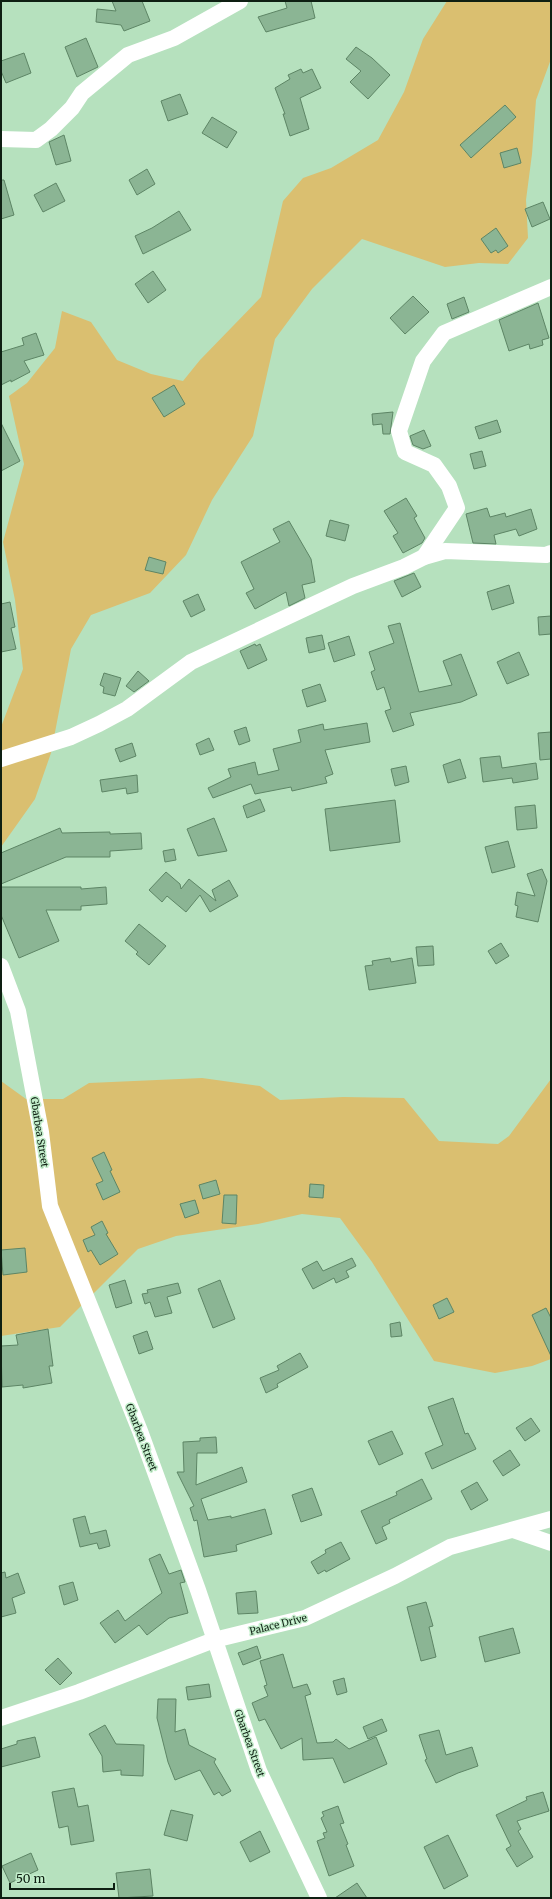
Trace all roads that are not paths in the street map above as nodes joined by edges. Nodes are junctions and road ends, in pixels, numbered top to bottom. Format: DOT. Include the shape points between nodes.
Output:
graph roads {
  1 [pos="240,1"];
  2 [pos="1,139"];
  3 [pos="551,287"];
  4 [pos="551,552"];
  5 [pos="424,557"];
  6 [pos="1,759"];
  7 [pos="1,966"];
  8 [pos="551,1519"];
  9 [pos="513,1530"];
  10 [pos="551,1543"];
  11 [pos="214,1640"];
  12 [pos="1,1718"];
  13 [pos="319,1898"];
  1 -- 2 [label="street" via="174,38 128,55 82,93 72,108 36,140"];
  3 -- 5 [label="street" via="444,333 423,361 399,431 405,452 434,465 449,486 457,508"];
  4 -- 5 [label="street" via="546,555 445,550"];
  5 -- 6 [label="street" via="353,586 190,662 127,708 92,728 71,738"];
  7 -- 11 [label="street, Gbarbea Street" via="18,1011 41,1132 50,1206 140,1431"];
  8 -- 9 [label="street, Palace Drive"];
  9 -- 10 [label="street"];
  9 -- 11 [label="street, Palace Drive" via="450,1547 306,1618"];
  11 -- 12 [label="street, Palace Drive" via="79,1692"];
  11 -- 13 [label="street, Gbarbea Street" via="259,1771"];
}
